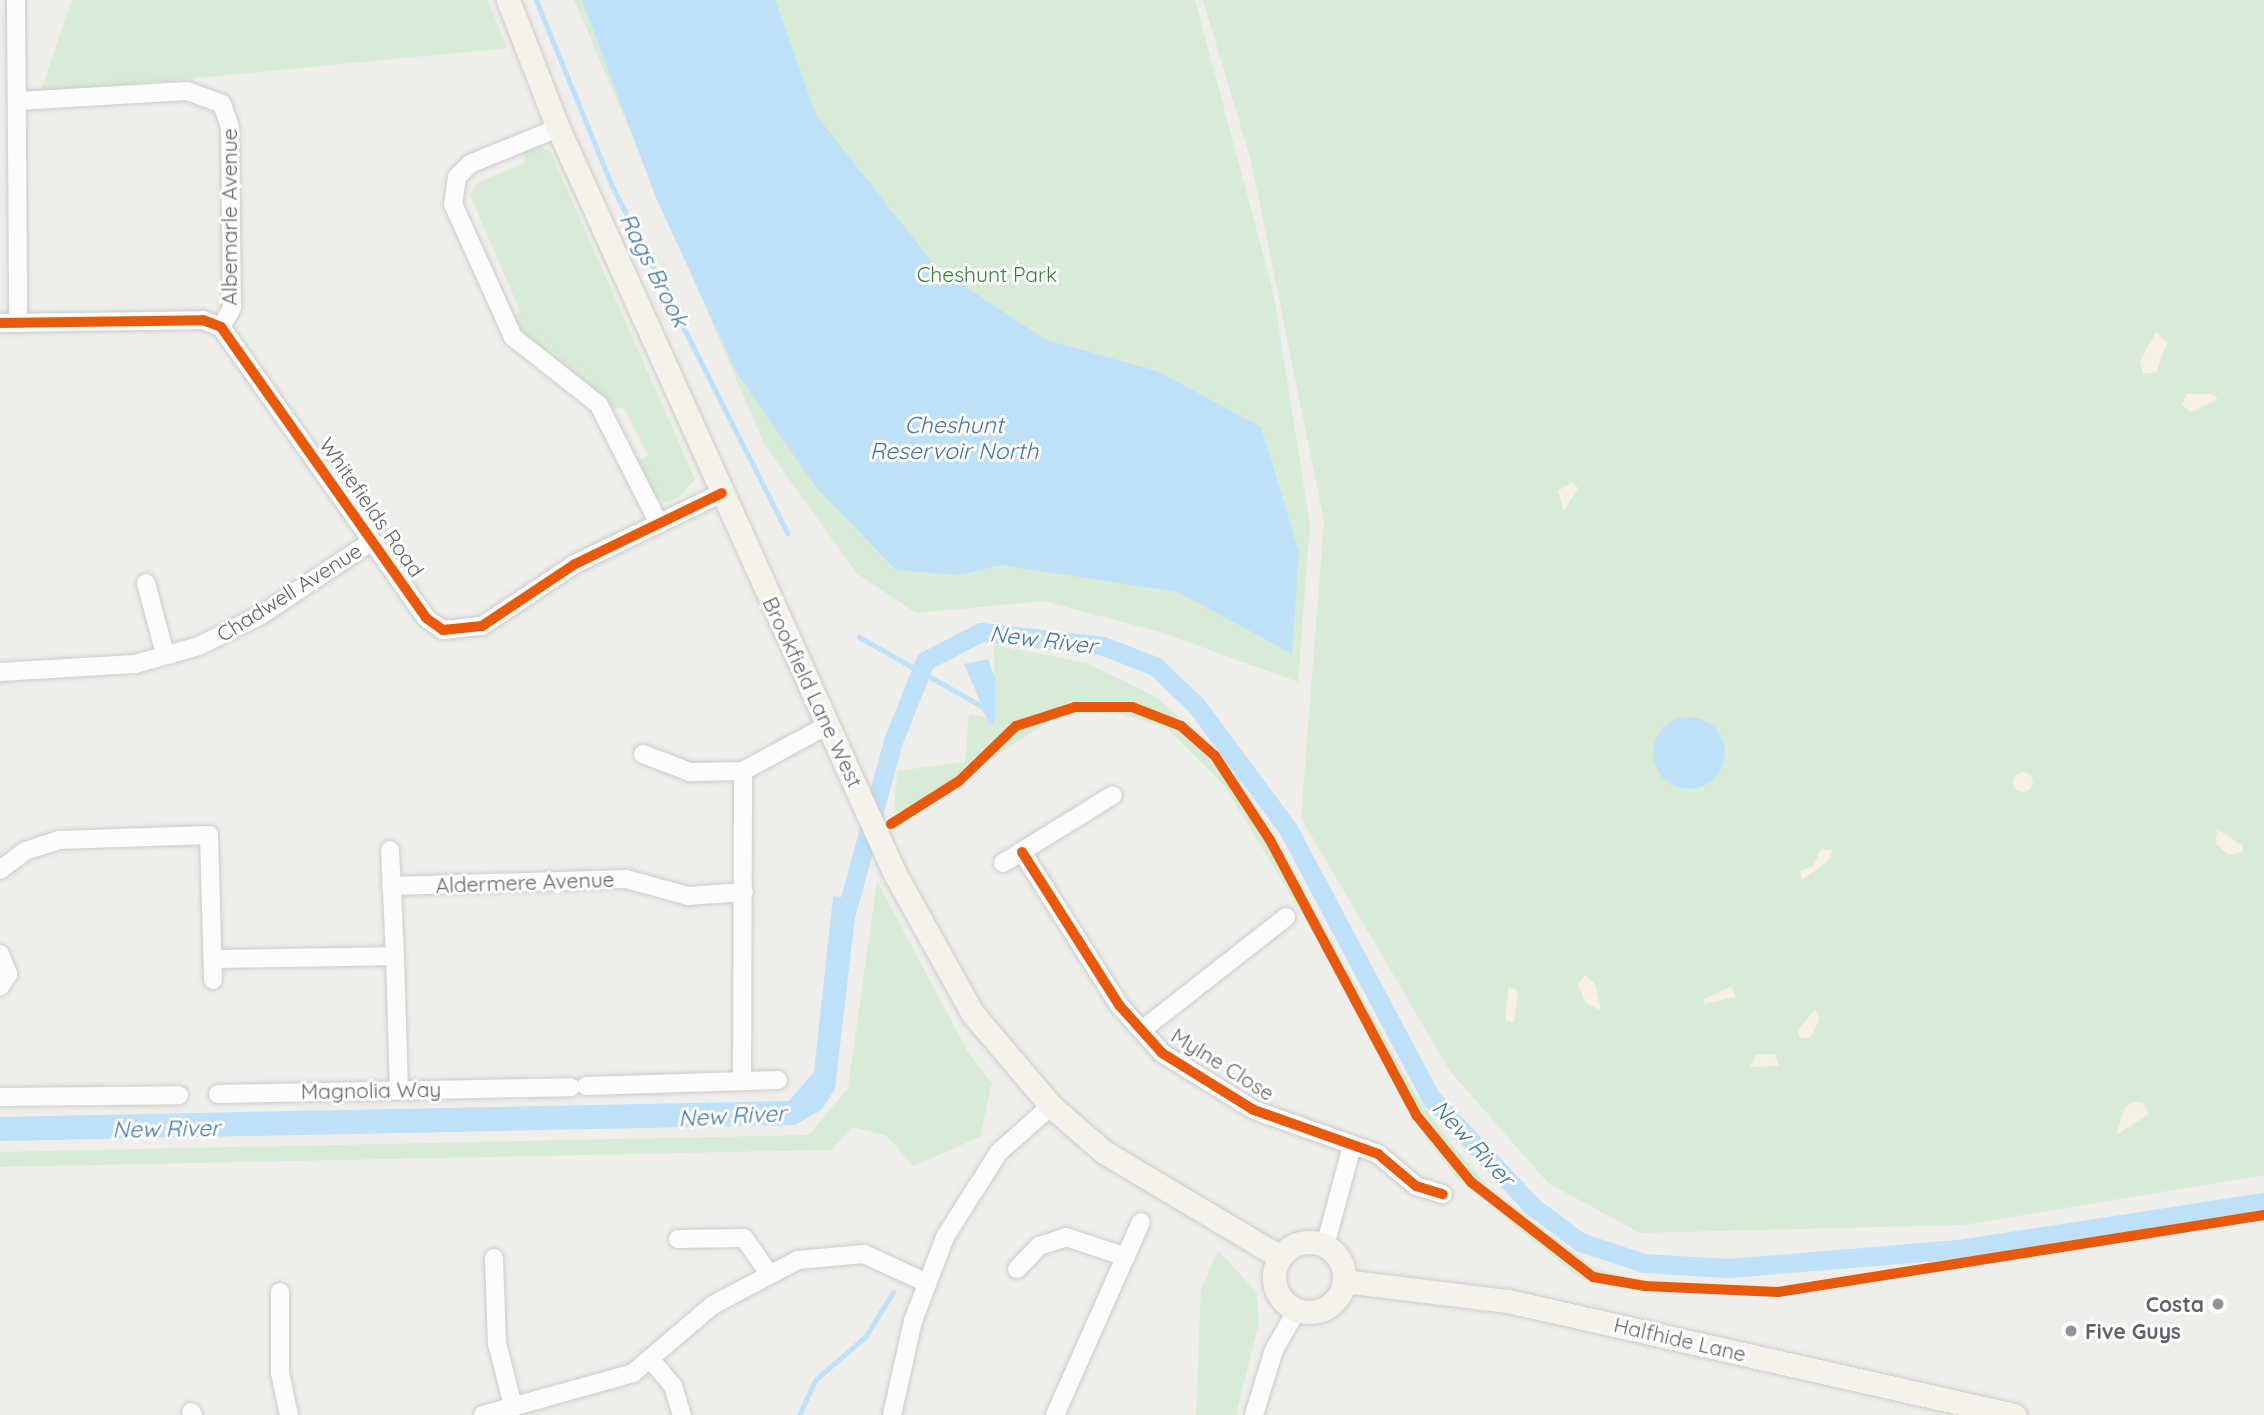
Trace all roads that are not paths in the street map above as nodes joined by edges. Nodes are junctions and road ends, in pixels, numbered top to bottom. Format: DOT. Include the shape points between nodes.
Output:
graph roads {
  1 [pos="16,0"];
  2 [pos="508,0"];
  3 [pos="18,101"];
  4 [pos="558,128"];
  5 [pos="9,323"];
  6 [pos="221,327"];
  7 [pos="722,494"];
  8 [pos="659,524"];
  9 [pos="372,541"];
  10 [pos="146,583"];
  11 [pos="165,654"];
  12 [pos="0,672"];
  13 [pos="828,725"];
  14 [pos="643,754"];
  15 [pos="743,771"];
  16 [pos="1113,795"];
  17 [pos="390,850"];
  18 [pos="1021,852"];
  19 [pos="1003,863"];
  20 [pos="0,870"];
  21 [pos="391,886"];
  22 [pos="744,892"];
  23 [pos="1286,917"];
  24 [pos="0,954"];
  25 [pos="395,956"];
  26 [pos="212,959"];
  27 [pos="213,980"];
  28 [pos="0,987"];
  29 [pos="1142,1030"];
  30 [pos="778,1080"];
  31 [pos="742,1081"];
  32 [pos="399,1089"];
  33 [pos="218,1094"];
  34 [pos="179,1095"];
  35 [pos="0,1097"];
  36 [pos="1051,1106"];
  37 [pos="1352,1146"];
  38 [pos="1443,1194"];
  39 [pos="1140,1222"];
  40 [pos="678,1239"];
  41 [pos="1325,1246"];
  42 [pos="1126,1257"];
  43 [pos="1280,1257"];
  44 [pos="494,1258"];
  45 [pos="1017,1269"];
  46 [pos="768,1272"];
  47 [pos="1344,1281"];
  48 [pos="925,1282"];
  49 [pos="280,1292"];
  50 [pos="1297,1310"];
  51 [pos="652,1361"];
  52 [pos="512,1402"];
  53 [pos="287,1412"];
  54 [pos="268,1415"];
  55 [pos="483,1415"];
  56 [pos="682,1415"];
  57 [pos="892,1415"];
  58 [pos="1055,1415"];
  59 [pos="1254,1415"];
  60 [pos="2014,1415"];
  1 -- 3 [label="street"];
  2 -- 4 [label="main road, Brookfield Lane West"];
  3 -- 5 [label="street"];
  3 -- 6 [label="street, Albemarle Avenue" via="187,91 222,104 230,127 232,308"];
  4 -- 7 [label="main road, Brookfield Lane West"];
  4 -- 8 [label="street" via="470,164 457,177 453,204 513,337 599,405"];
  5 -- 6 [label="street" via="203,320"];
  6 -- 9 [label="street, Whitefields Road"];
  7 -- 8 [label="street, Whitefields Road"];
  7 -- 13 [label="main road, Brookfield Lane West"];
  8 -- 9 [label="street, Whitefields Road" via="575,564 482,626 461,632 426,618"];
  9 -- 11 [label="street, Chadwell Avenue" via="261,615 199,646"];
  10 -- 11 [label="street"];
  11 -- 12 [label="street, Chadwell Avenue" via="135,664"];
  13 -- 15 [label="street"];
  13 -- 36 [label="main road, Brookfield Lane West" via="886,852 973,1014"];
  14 -- 15 [label="street" via="690,772"];
  15 -- 22 [label="street"];
  16 -- 18 [label="street"];
  17 -- 21 [label="street"];
  18 -- 19 [label="street"];
  18 -- 29 [label="street, Mylne Close"];
  20 -- 26 [label="street" via="25,852 59,841 209,835"];
  21 -- 22 [label="street, Aldermere Avenue" via="626,879 688,896"];
  21 -- 25 [label="street"];
  22 -- 31 [label="street"];
  23 -- 29 [label="street, Mylne Close"];
  24 -- 28 [label="street" via="8,974"];
  25 -- 26 [label="street"];
  25 -- 32 [label="street"];
  26 -- 27 [label="street"];
  29 -- 37 [label="street, Mylne Close" via="1162,1053 1254,1110"];
  30 -- 31 [label="street, Magnolia Way"];
  31 -- 32 [label="street, Magnolia Way"];
  32 -- 33 [label="street, Magnolia Way"];
  34 -- 35 [label="street"];
  36 -- 43 [label="main road, Brookfield Lane West" via="1165,1194"];
  36 -- 48 [label="street" via="999,1152 965,1198"];
  37 -- 38 [label="street, Mylne Close" via="1378,1154 1416,1186"];
  37 -- 41 [label="street"];
  39 -- 42 [label="street"];
  40 -- 46 [label="street" via="744,1238"];
  41 -- 43 [label="main road" via="1300,1243"];
  41 -- 47 [label="main road" via="1339,1260"];
  42 -- 45 [label="street" via="1066,1237 1039,1246"];
  42 -- 58 [label="street"];
  43 -- 50 [label="main road" via="1275,1288"];
  44 -- 52 [label="street" via="497,1343"];
  46 -- 48 [label="street" via="822,1255 855,1253"];
  46 -- 51 [label="street" via="713,1305"];
  47 -- 50 [label="main road" via="1325,1308"];
  47 -- 60 [label="main road, Halfhide Lane" via="1508,1301"];
  48 -- 57 [label="street"];
  49 -- 53 [label="street"];
  50 -- 59 [label="street" via="1274,1350"];
  51 -- 52 [label="street" via="601,1382"];
  51 -- 56 [label="street" via="673,1386"];
  52 -- 55 [label="street"];
  53 -- 54 [label="street"];
}
